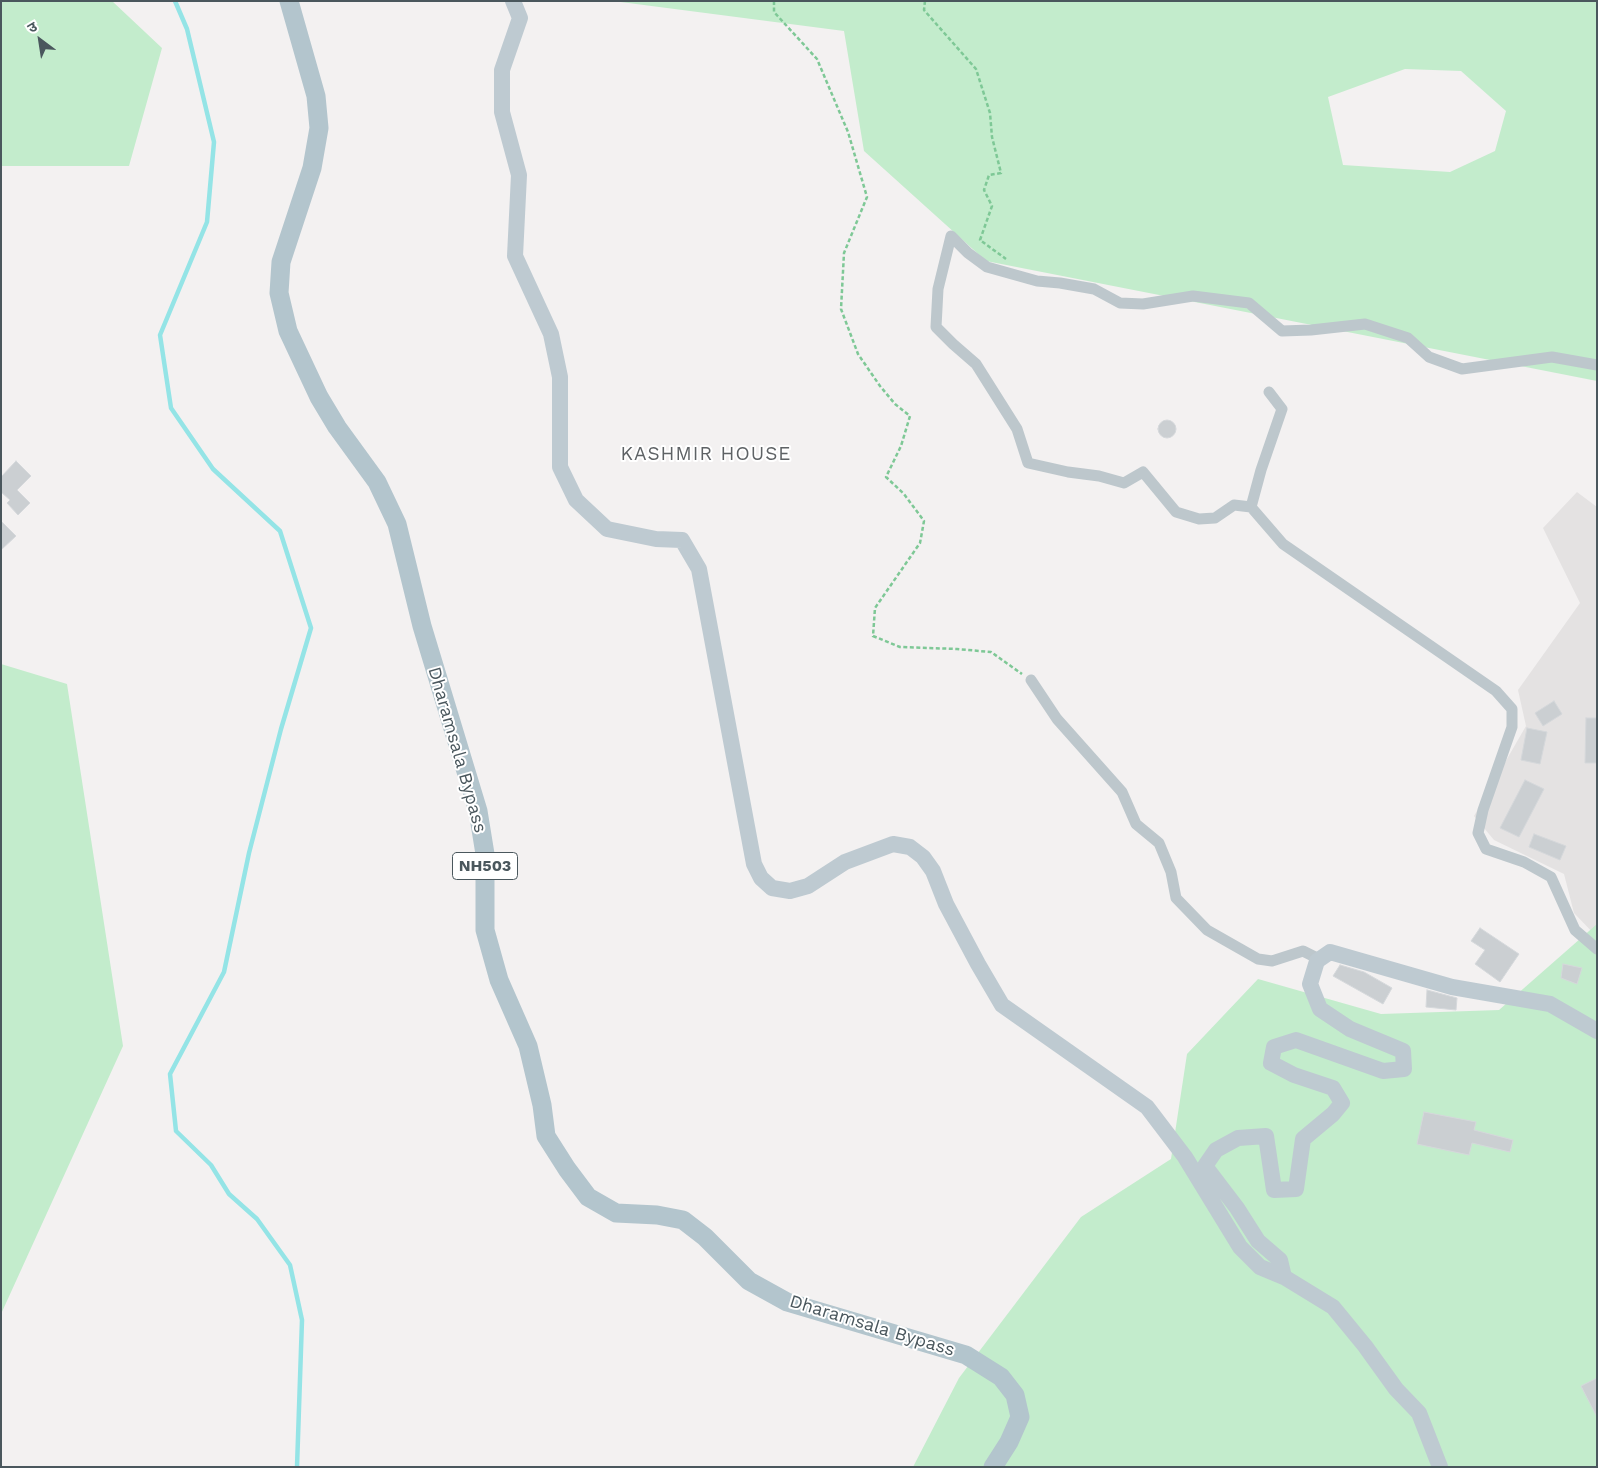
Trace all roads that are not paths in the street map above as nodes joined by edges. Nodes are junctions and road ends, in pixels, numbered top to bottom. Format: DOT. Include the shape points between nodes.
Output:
graph roads {
  1 [pos="289,1"];
  2 [pos="513,1"];
  3 [pos="1597,365"];
  4 [pos="1269,392"];
  5 [pos="1251,507"];
  6 [pos="1031,680"];
  7 [pos="1597,949"];
  8 [pos="1317,961"];
  9 [pos="1597,1031"];
  10 [pos="1284,1277"];
  11 [pos="993,1467"];
  12 [pos="1440,1467"];
  1 -- 11 [label="main road, Dharamsala Bypass / NH503" via="316,96 319,128 312,168 281,262 279,293 288,331 319,397 377,482 397,524 422,626 478,812 485,854 485,930 499,980 528,1046 546,1136 588,1197 616,1213 683,1220 705,1236 749,1281 787,1302 966,1354 1001,1377 1015,1395 1020,1417"];
  2 -- 10 [label="main road" via="520,18 502,70 502,112 519,175 515,256 551,334 560,377 560,466 576,500 608,529 656,539 682,540 699,568 754,864 761,878 772,888 790,891 808,886 845,862 893,844 910,847 923,856 1002,1005 1147,1107 1185,1157 1240,1247 1260,1267"];
  3 -- 5 [label="street" via="1552,357 1462,369 1429,356 1408,338 1365,324 1282,331 1249,303 1193,296 1143,304 1120,304 1094,289 1060,282 1038,282 987,267 951,236 938,289 936,327 976,364 1017,430 1028,462 1124,483 1143,472 1176,512 1199,519 1215,518 1234,505"];
  4 -- 5 [label="street" via="1282,409 1260,470"];
  5 -- 7 [label="street" via="1283,544 1496,691 1512,709 1512,727 1478,833 1486,849 1524,862 1551,877 1575,930"];
  6 -- 8 [label="street" via="1057,719 1122,792 1136,824 1159,843 1171,872 1176,898 1207,930 1258,959 1272,961 1303,951"];
  8 -- 9 [label="main road" via="1330,952 1452,987 1550,1004"];
  8 -- 10 [label="main road" via="1310,984 1320,1009 1350,1028 1403,1051 1404,1069 1383,1071 1296,1040 1274,1047 1271,1063 1294,1076 1333,1088 1342,1103 1303,1139 1296,1189 1274,1190 1266,1136 1238,1138 1216,1150 1205,1166 1258,1241 1280,1260"];
  10 -- 12 [label="main road" via="1333,1307 1360,1339 1396,1389 1419,1414"];
}
